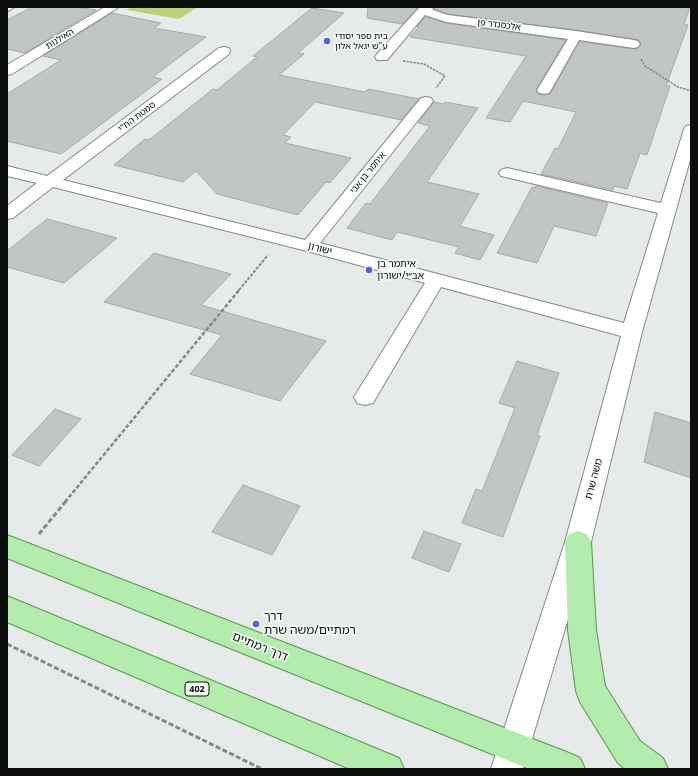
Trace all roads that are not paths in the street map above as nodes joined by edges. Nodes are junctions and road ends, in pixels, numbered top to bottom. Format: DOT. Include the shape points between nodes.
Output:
graph roads {
  1 [pos="113,7"];
  2 [pos="426,7"];
  3 [pos="576,35"];
  4 [pos="634,44"];
  5 [pos="224,51"];
  6 [pos="382,57"];
  7 [pos="7,71"];
  8 [pos="544,90"];
  9 [pos="426,101"];
  10 [pos="690,138"];
  11 [pos="7,171"];
  12 [pos="508,172"];
  13 [pos="50,183"];
  14 [pos="667,210"];
  15 [pos="7,214"];
  16 [pos="309,246"];
  17 [pos="436,280"];
  18 [pos="632,332"];
  19 [pos="366,397"];
  20 [pos="578,542"];
  21 [pos="15,550"];
  22 [pos="7,609"];
  23 [pos="510,758"];
  24 [pos="388,769"];
  25 [pos="569,769"];
  26 [pos="652,769"];
  1 -- 7 [label="street, האילנות"];
  2 -- 3 [label="street, אלכסנדר פן" via="428,12 446,18"];
  2 -- 6 [label="street"];
  3 -- 4 [label="street, אלכסנדר פן"];
  3 -- 8 [label="street"];
  5 -- 13 [label="street, סמטת הח\"י"];
  9 -- 16 [label="street, איתמר בן אבי"];
  10 -- 14 [label="street, משה שרת"];
  11 -- 13 [label="street, ישורון"];
  12 -- 14 [label="street"];
  13 -- 15 [label="street, סמטת הח\"י"];
  13 -- 16 [label="street, ישורון"];
  14 -- 18 [label="street, משה שרת"];
  16 -- 17 [label="street, ישורון"];
  17 -- 18 [label="street, ישורון"];
  17 -- 19 [label="street"];
  18 -- 20 [label="street, משה שרת"];
  20 -- 23 [label="street, משה שרת"];
  20 -- 26 [label="main road" via="582,630 591,691 629,752"];
  21 -- 23 [label="main road, דרך רמתיים"];
  22 -- 24 [label="main road, 402"];
  23 -- 25 [label="main road, דרך רמתיים"];
}
